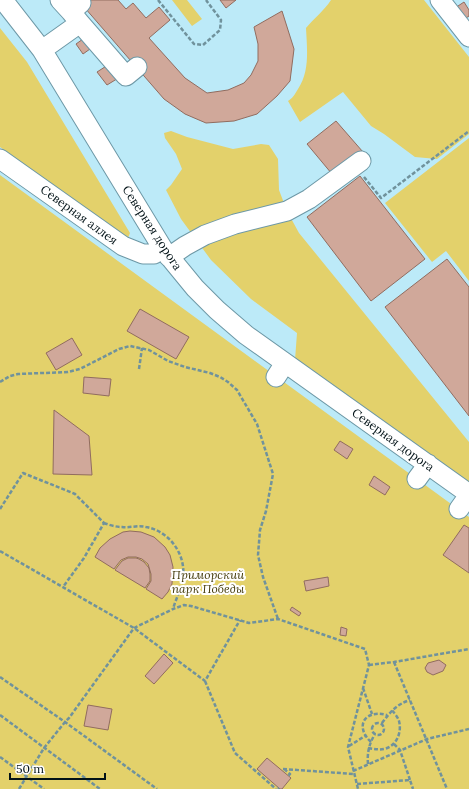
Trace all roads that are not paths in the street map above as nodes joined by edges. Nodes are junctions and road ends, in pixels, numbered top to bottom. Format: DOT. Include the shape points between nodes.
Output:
graph roads {
  1 [pos="3,0"];
  2 [pos="440,0"];
  3 [pos="73,10"];
  4 [pos="469,37"];
  5 [pos="42,50"];
  6 [pos="137,67"];
  7 [pos="0,158"];
  8 [pos="361,167"];
  9 [pos="166,253"];
  10 [pos="466,499"];
  1 -- 5 [label="street, Северная дорога"];
  2 -- 4 [label="street"];
  3 -- 5 [label="street"];
  3 -- 6 [label="street" via="126,76"];
  5 -- 9 [label="street, Северная дорога"];
  7 -- 9 [label="street, Северная аллея" via="123,246 143,254"];
  8 -- 9 [label="street, Северная аллея" via="287,211 235,224"];
  9 -- 10 [label="street, Северная дорога" via="195,288 280,370 422,472"];
}
